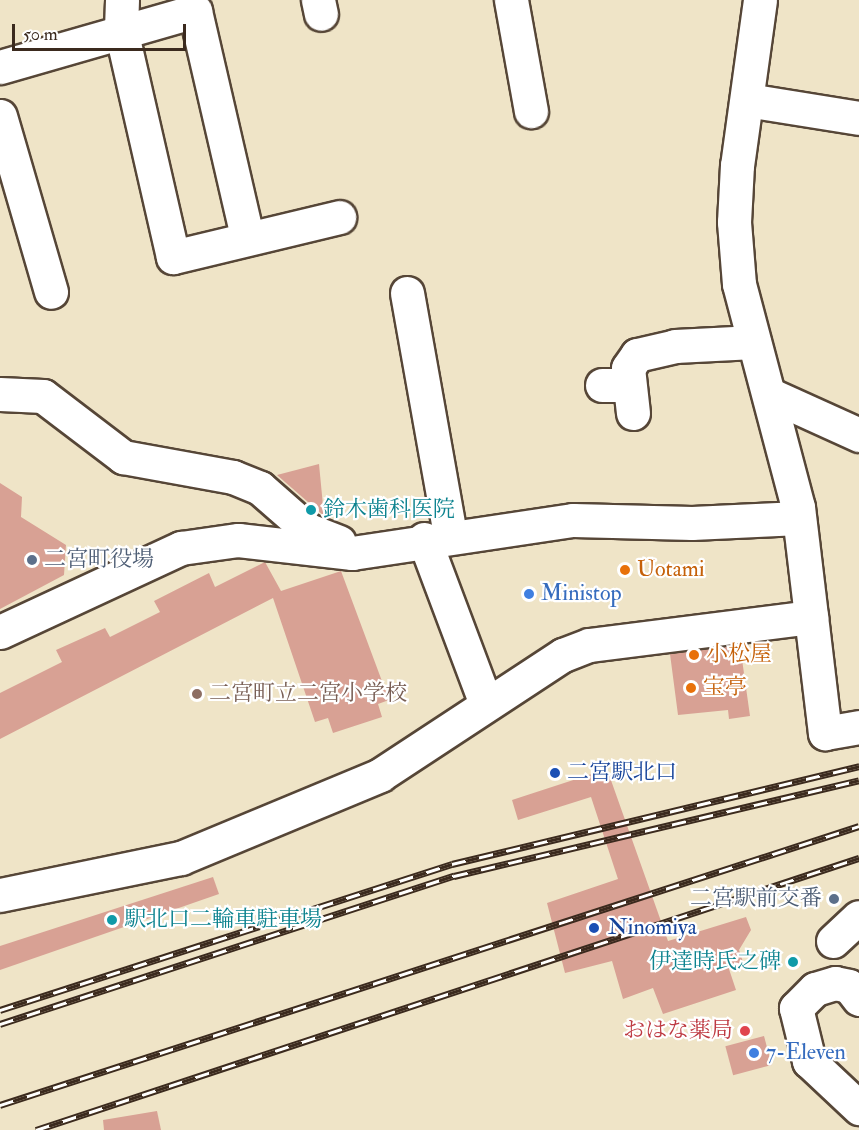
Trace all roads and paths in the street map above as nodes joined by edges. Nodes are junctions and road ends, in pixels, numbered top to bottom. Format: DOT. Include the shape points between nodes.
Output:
graph roads {
  1 [pos="511,0"];
  2 [pos="760,0"];
  3 [pos="122,15"];
  4 [pos="0,67"];
  5 [pos="747,100"];
  6 [pos="531,111"];
  7 [pos="0,116"];
  8 [pos="859,118"];
  9 [pos="339,217"];
  10 [pos="247,236"];
  11 [pos="51,292"];
  12 [pos="407,293"];
  13 [pos="754,342"];
  14 [pos="0,394"];
  15 [pos="621,394"];
  16 [pos="771,395"];
  17 [pos="859,435"];
  18 [pos="800,518"];
  19 [pos="437,537"];
  20 [pos="352,553"];
  21 [pos="811,617"];
  22 [pos="0,632"];
  23 [pos="486,704"];
  24 [pos="859,727"];
  25 [pos="0,896"];
  26 [pos="856,983"];
  27 [pos="828,1079"];
  28 [pos="859,1092"];
  29 [pos="859,1108"];
  1 -- 6 [label="street"];
  2 -- 5 [label="street"];
  3 -- 4 [label="street"];
  3 -- 10 [label="street" via="195,11"];
  3 -- 10 [label="street" via="173,257"];
  5 -- 8 [label="street"];
  5 -- 13 [label="street" via="734,222 739,284"];
  7 -- 11 [label="street"];
  9 -- 10 [label="street" via="290,233"];
  12 -- 19 [label="street"];
  13 -- 15 [label="street" via="675,346 637,355 628,368"];
  13 -- 16 [label="street"];
  14 -- 20 [label="street" via="43,396 123,456 233,477 260,488 308,530 330,533"];
  16 -- 17 [label="street"];
  16 -- 18 [label="street"];
  18 -- 19 [label="street" via="692,523 573,520"];
  18 -- 21 [label="street"];
  19 -- 20 [label="street"];
  19 -- 23 [label="street"];
  20 -- 22 [label="street" via="238,540 181,548"];
  21 -- 23 [label="street" via="589,645"];
  21 -- 24 [label="street" via="825,733"];
  23 -- 25 [label="street" via="414,757 380,775 181,858"];
  26 -- 27 [label="street" via="815,988 796,1008 809,1061"];
  27 -- 28 [label="street"];
  27 -- 29 [label="street"];
}
